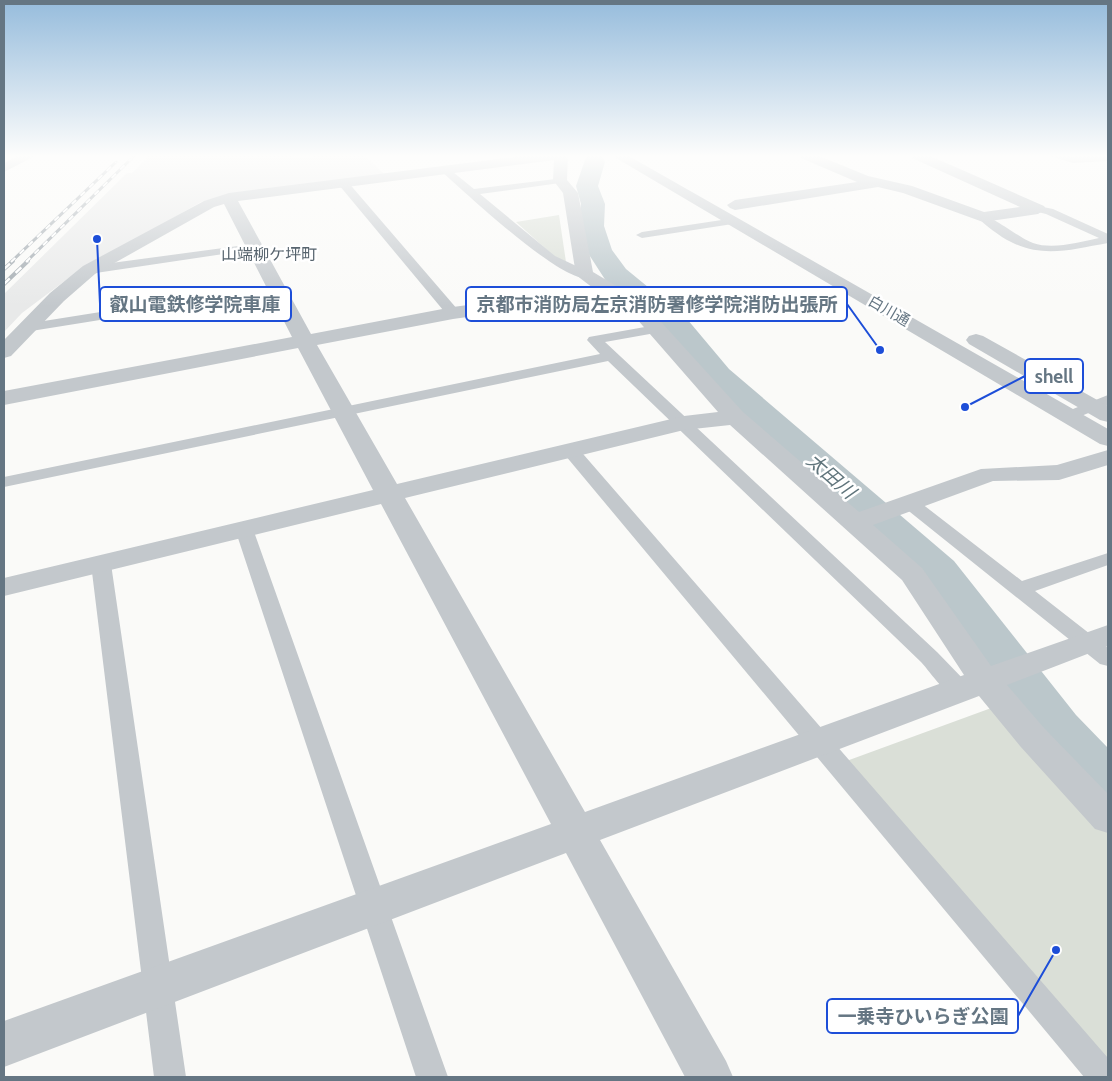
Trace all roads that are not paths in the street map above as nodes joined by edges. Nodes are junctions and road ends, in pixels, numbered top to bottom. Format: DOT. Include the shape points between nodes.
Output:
graph roads {
  1 [pos="210,205"];
  2 [pos="233,205"];
  3 [pos="361,205"];
  4 [pos="489,205"];
  5 [pos="572,205"];
  6 [pos="720,205"];
  7 [pos="723,205"];
  8 [pos="771,205"];
  9 [pos="952,205"];
  10 [pos="1030,205"];
  11 [pos="1038,209"];
  12 [pos="735,213"];
  13 [pos="983,217"];
  14 [pos="642,235"];
  15 [pos="1108,239"];
  16 [pos="252,247"];
  17 [pos="89,270"];
  18 [pos="585,275"];
  19 [pos="276,288"];
  20 [pos="608,290"];
  21 [pos="897,296"];
  22 [pos="453,313"];
  23 [pos="26,328"];
  24 [pos="656,329"];
  25 [pos="956,330"];
  26 [pos="305,341"];
  27 [pos="4,352"];
  28 [pos="611,356"];
  29 [pos="4,398"];
  30 [pos="1103,407"];
  31 [pos="344,412"];
  32 [pos="1069,416"];
  33 [pos="735,417"];
  34 [pos="684,423"];
  35 [pos="1108,439"];
  36 [pos="571,451"];
  37 [pos="1108,457"];
  38 [pos="4,482"];
  39 [pos="389,494"];
  40 [pos="911,504"];
  41 [pos="853,523"];
  42 [pos="244,529"];
  43 [pos="1108,558"];
  44 [pos="101,564"];
  45 [pos="4,587"];
  46 [pos="1020,589"];
  47 [pos="1101,645"];
  48 [pos="972,685"];
  49 [pos="819,742"];
  50 [pos="1108,818"];
  51 [pos="576,832"];
  52 [pos="374,907"];
  53 [pos="158,987"];
  54 [pos="4,1044"];
  55 [pos="170,1077"];
  56 [pos="432,1077"];
  57 [pos="710,1077"];
  58 [pos="1104,1077"];
  1 -- 17 [label="street"];
  2 -- 16 [label="street"];
  3 -- 22 [label="lane"];
  4 -- 18 [label="lane" via="551,259"];
  5 -- 18 [label="street"];
  6 -- 12 [label="street, 白川通"];
  7 -- 12 [label="street, 白川通"];
  8 -- 12 [label="street"];
  9 -- 13 [label="street"];
  10 -- 11 [label="street"];
  11 -- 13 [label="street"];
  11 -- 15 [label="lane"];
  12 -- 14 [label="lane"];
  12 -- 21 [label="street, 白川通"];
  12 -- 32 [label="street, 白川通"];
  13 -- 15 [label="lane" via="999,231 1044,249"];
  16 -- 17 [label="lane"];
  16 -- 19 [label="street"];
  17 -- 23 [label="street" via="57,296"];
  18 -- 20 [label="street"];
  19 -- 23 [label="lane"];
  19 -- 26 [label="street"];
  20 -- 22 [label="street"];
  20 -- 24 [label="street" via="636,306"];
  22 -- 26 [label="street"];
  23 -- 27 [label="street"];
  24 -- 28 [label="lane" via="594,340"];
  24 -- 33 [label="street"];
  25 -- 30 [label="street"];
  26 -- 29 [label="street"];
  26 -- 31 [label="street"];
  28 -- 31 [label="lane"];
  28 -- 34 [label="lane"];
  30 -- 32 [label="lane"];
  31 -- 38 [label="lane"];
  31 -- 39 [label="street"];
  32 -- 35 [label="street, 白川通"];
  33 -- 34 [label="street"];
  33 -- 41 [label="street"];
  34 -- 36 [label="street"];
  34 -- 48 [label="lane" via="929,657"];
  36 -- 39 [label="street"];
  36 -- 49 [label="lane"];
  37 -- 40 [label="street" via="1059,472 990,474"];
  39 -- 42 [label="street"];
  39 -- 51 [label="street"];
  40 -- 41 [label="street"];
  40 -- 46 [label="lane"];
  41 -- 48 [label="street" via="912,574"];
  42 -- 44 [label="street"];
  42 -- 52 [label="lane"];
  43 -- 46 [label="lane"];
  44 -- 45 [label="street"];
  44 -- 53 [label="lane"];
  46 -- 47 [label="lane"];
  47 -- 48 [label="street"];
  48 -- 49 [label="street"];
  48 -- 50 [label="street" via="1032,736"];
  49 -- 51 [label="street"];
  49 -- 58 [label="lane"];
  51 -- 52 [label="street"];
  51 -- 57 [label="street"];
  52 -- 53 [label="street"];
  52 -- 56 [label="lane"];
  53 -- 54 [label="street"];
  53 -- 55 [label="lane"];
}
